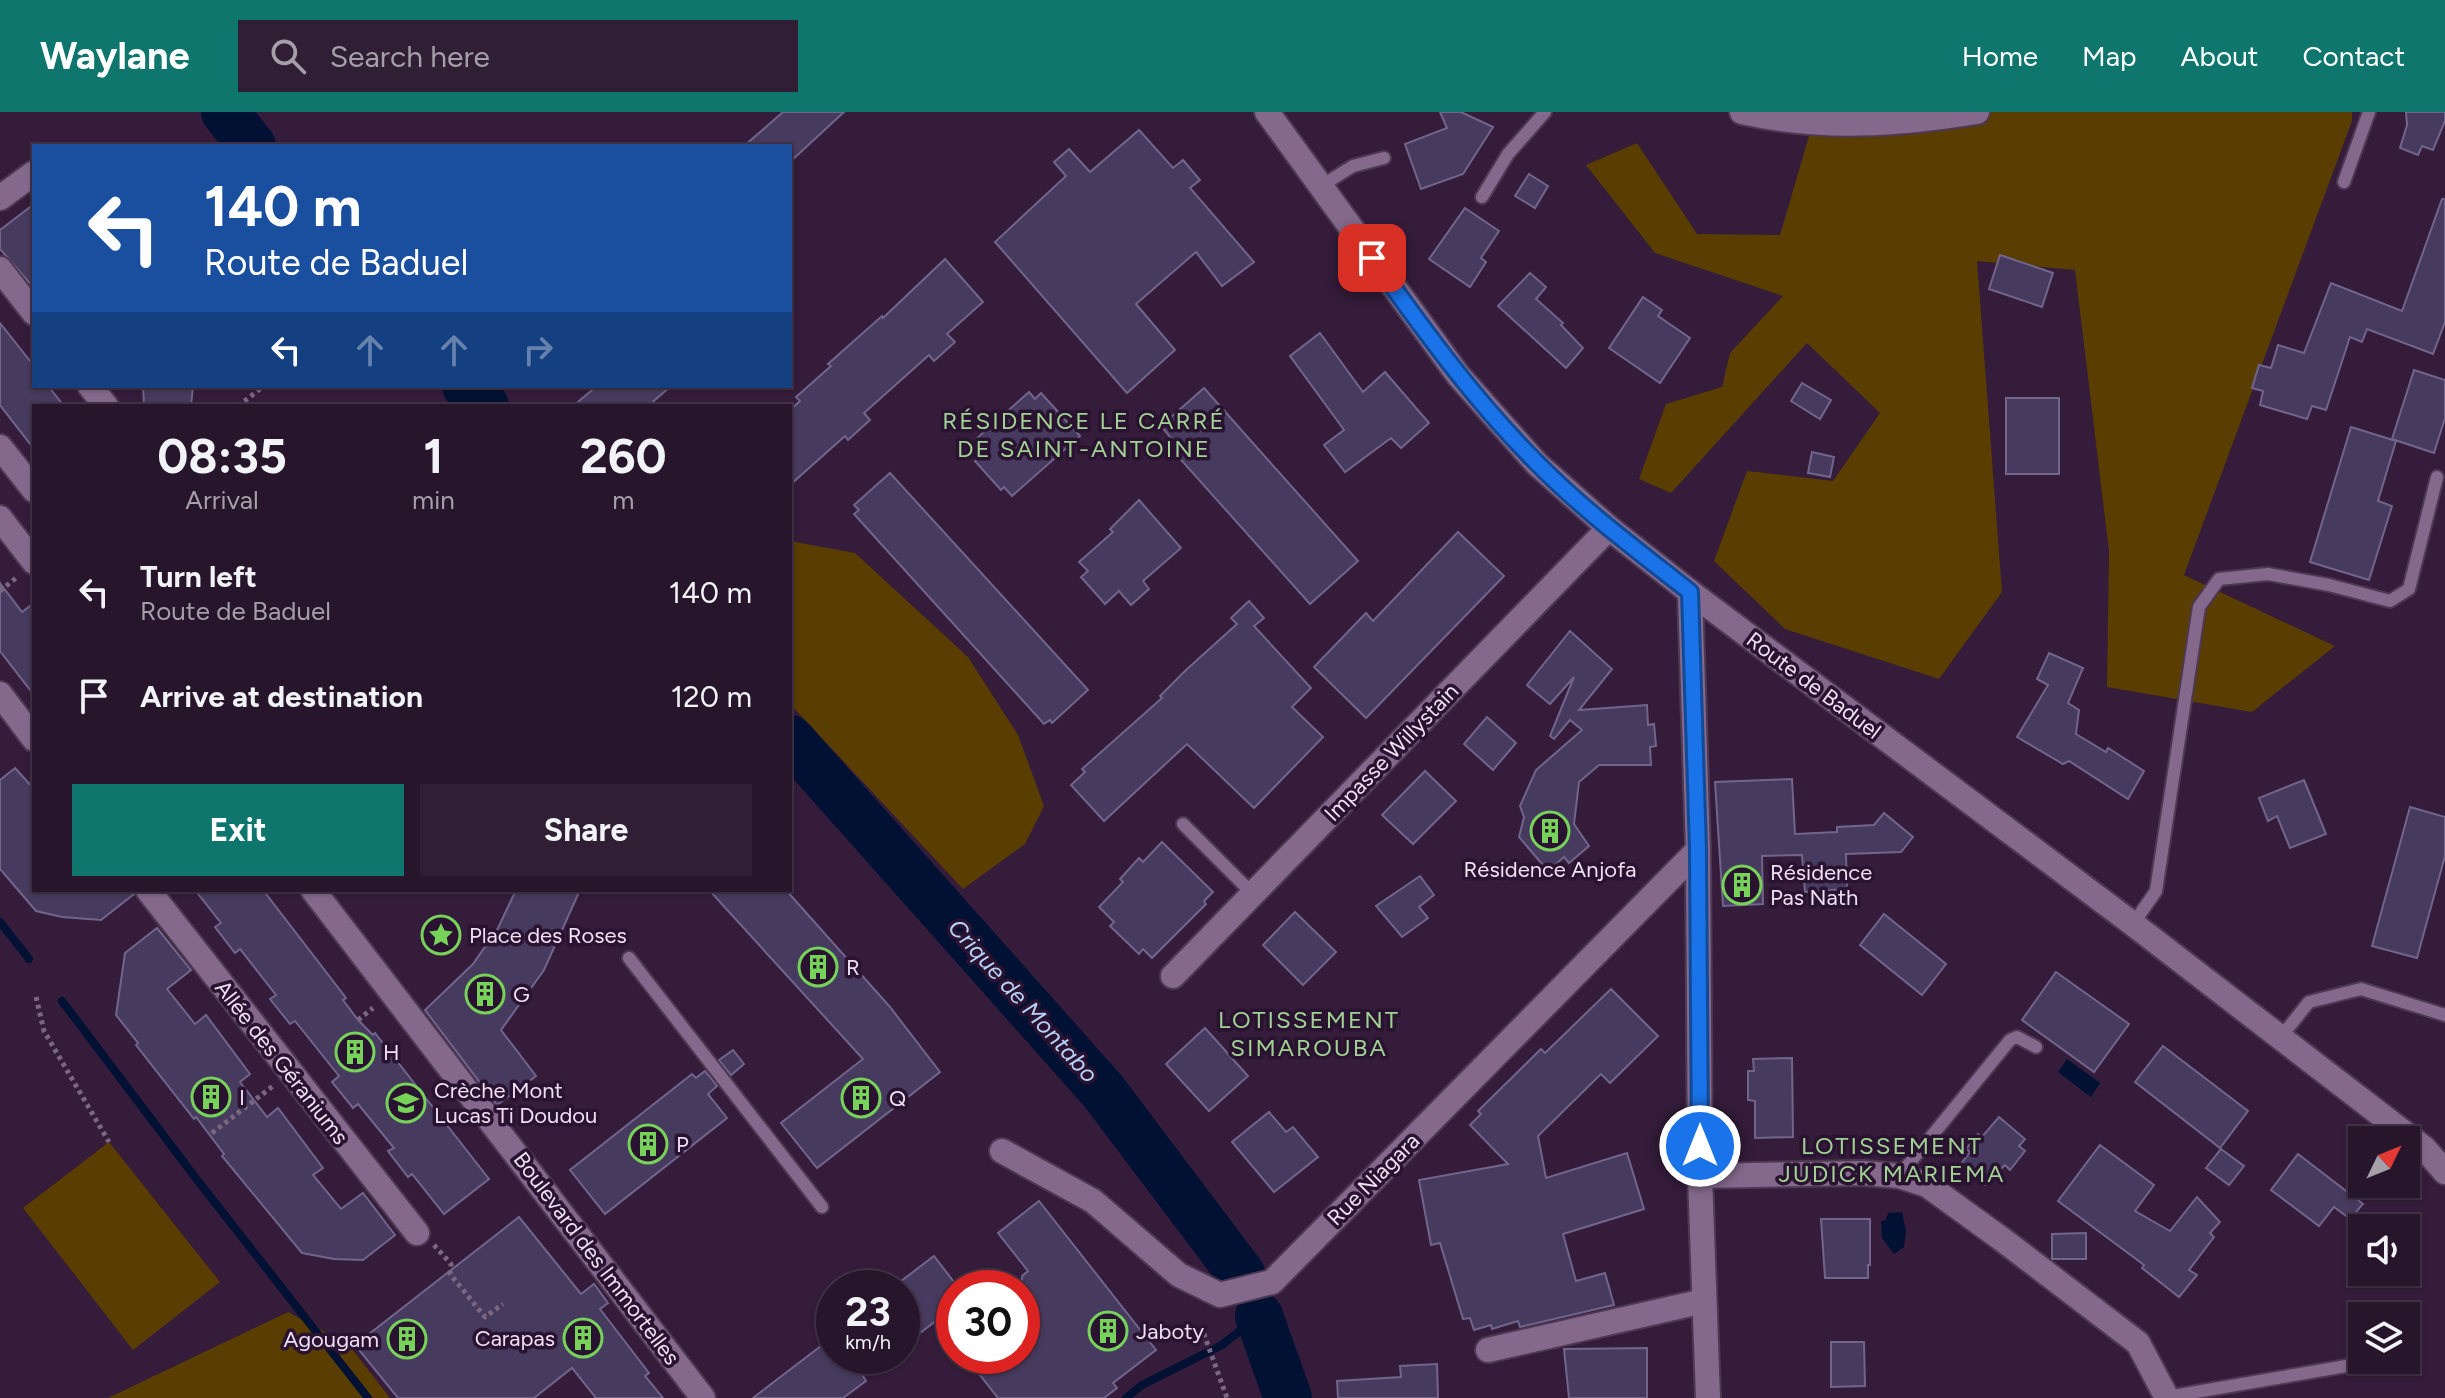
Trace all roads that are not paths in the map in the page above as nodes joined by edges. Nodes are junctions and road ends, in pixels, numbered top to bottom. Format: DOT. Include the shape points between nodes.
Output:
graph roads {
  1 [pos="1267,112"];
  2 [pos="1545,112"];
  3 [pos="1742,112"];
  4 [pos="1977,112"];
  5 [pos="2369,112"];
  6 [pos="1782,116"];
  7 [pos="1384,158"];
  8 [pos="32,174"];
  9 [pos="2344,182"];
  10 [pos="1321,186"];
  11 [pos="1482,197"];
  12 [pos="0,198"];
  13 [pos="0,269"];
  14 [pos="32,310"];
  15 [pos="92,388"];
  16 [pos="104,404"];
  17 [pos="0,447"];
  18 [pos="2437,477"];
  19 [pos="32,487"];
  20 [pos="0,518"];
  21 [pos="1609,528"];
  22 [pos="30,566"];
  23 [pos="1690,592"];
  24 [pos="0,694"];
  25 [pos="32,736"];
  26 [pos="1183,824"];
  27 [pos="1698,850"];
  28 [pos="150,892"];
  29 [pos="315,892"];
  30 [pos="1253,894"];
  31 [pos="2133,924"];
  32 [pos="629,958"];
  33 [pos="1173,976"];
  34 [pos="2445,1015"];
  35 [pos="2279,1039"];
  36 [pos="2036,1047"];
  37 [pos="1002,1151"];
  38 [pos="2445,1172"];
  39 [pos="1700,1176"];
  40 [pos="1899,1176"];
  41 [pos="822,1207"];
  42 [pos="426,1240"];
  43 [pos="1704,1301"];
  44 [pos="1488,1350"];
  45 [pos="2348,1366"];
  46 [pos="703,1398"];
  47 [pos="1708,1398"];
  48 [pos="2167,1398"];
  1 -- 10 [label="street, Route de Baduel"];
  2 -- 11 [label="lane" via="1508,154"];
  3 -- 6 [label="street"];
  4 -- 6 [label="street" via="1848,126"];
  5 -- 9 [label="lane"];
  7 -- 10 [label="lane" via="1353,166"];
  8 -- 12 [label="street"];
  10 -- 21 [label="street, Route de Baduel" via="1458,375 1537,464"];
  13 -- 14 [label="street"];
  15 -- 16 [label="street"];
  17 -- 19 [label="street"];
  18 -- 31 [label="lane" via="2409,589 2390,601 2268,574 2219,579 2199,607 2156,891"];
  20 -- 22 [label="street"];
  21 -- 23 [label="street, Route de Baduel"];
  21 -- 30 [label="street, Impasse Willystain"];
  23 -- 27 [label="street"];
  23 -- 31 [label="street, Route de Baduel"];
  24 -- 25 [label="street"];
  26 -- 30 [label="lane"];
  27 -- 37 [label="street, Rue Niagara" via="1272,1282 1220,1295 1195,1284 1093,1201"];
  27 -- 39 [label="street"];
  28 -- 42 [label="street, Allée des Géraniums"];
  29 -- 46 [label="street, Boulevard des Immortelles"];
  30 -- 33 [label="street, Impasse Willystain"];
  31 -- 35 [label="street, Route de Baduel"];
  32 -- 41 [label="lane"];
  34 -- 35 [label="lane" via="2361,989 2309,1002"];
  35 -- 38 [label="street, Route de Baduel" via="2424,1148"];
  36 -- 40 [label="lane" via="2017,1037 2010,1040"];
  39 -- 40 [label="street"];
  39 -- 43 [label="street"];
  40 -- 48 [label="street" via="1927,1185 2138,1343"];
  43 -- 44 [label="street"];
  43 -- 47 [label="street"];
  45 -- 48 [label="lane"];
}
